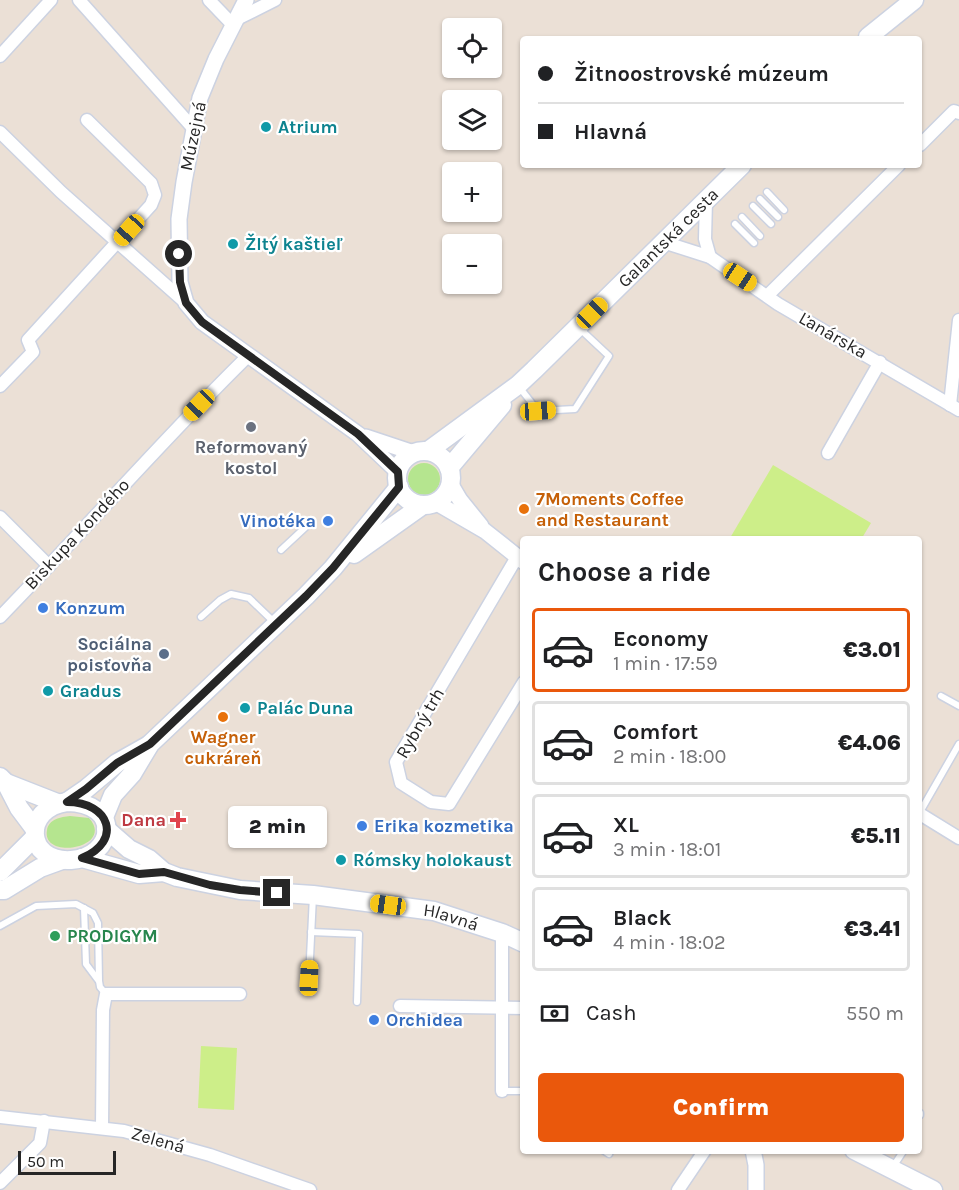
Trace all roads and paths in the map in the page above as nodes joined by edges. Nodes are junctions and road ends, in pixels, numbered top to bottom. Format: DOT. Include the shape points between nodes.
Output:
graph roads {
  1 [pos="51,0"];
  2 [pos="79,0"];
  3 [pos="209,0"];
  4 [pos="246,0"];
  5 [pos="275,0"];
  6 [pos="900,0"];
  7 [pos="914,0"];
  8 [pos="234,22"];
  9 [pos="869,36"];
  10 [pos="869,36"];
  11 [pos="0,56"];
  12 [pos="959,112"];
  13 [pos="87,120"];
  14 [pos="193,128"];
  15 [pos="0,132"];
  16 [pos="922,143"];
  17 [pos="739,168"];
  18 [pos="896,168"];
  19 [pos="767,192"];
  20 [pos="760,199"];
  21 [pos="706,200"];
  22 [pos="753,206"];
  23 [pos="784,210"];
  24 [pos="742,217"];
  25 [pos="778,217"];
  26 [pos="735,224"];
  27 [pos="771,224"];
  28 [pos="760,236"];
  29 [pos="118,242"];
  30 [pos="663,242"];
  31 [pos="754,243"];
  32 [pos="710,257"];
  33 [pos="768,295"];
  34 [pos="186,303"];
  35 [pos="959,320"];
  36 [pos="578,327"];
  37 [pos="248,356"];
  38 [pos="880,363"];
  39 [pos="518,385"];
  40 [pos="0,386"];
  41 [pos="955,407"];
  42 [pos="358,434"];
  43 [pos="421,452"];
  44 [pos="828,453"];
  45 [pos="450,476"];
  46 [pos="398,480"];
  47 [pos="429,503"];
  48 [pos="0,517"];
  49 [pos="310,524"];
  50 [pos="485,531"];
  51 [pos="281,550"];
  52 [pos="520,560"];
  53 [pos="50,566"];
  54 [pos="333,568"];
  55 [pos="0,617"];
  56 [pos="201,617"];
  57 [pos="276,624"];
  58 [pos="520,689"];
  59 [pos="940,696"];
  60 [pos="959,706"];
  61 [pos="150,744"];
  62 [pos="959,744"];
  63 [pos="3,780"];
  64 [pos="62,802"];
  65 [pos="922,809"];
  66 [pos="922,814"];
  67 [pos="105,823"];
  68 [pos="34,833"];
  69 [pos="959,838"];
  70 [pos="82,858"];
  71 [pos="62,860"];
  72 [pos="0,872"];
  73 [pos="164,872"];
  74 [pos="0,890"];
  75 [pos="313,895"];
  76 [pos="84,908"];
  77 [pos="0,926"];
  78 [pos="311,932"];
  79 [pos="502,933"];
  80 [pos="520,941"];
  81 [pos="309,978"];
  82 [pos="99,981"];
  83 [pos="106,994"];
  84 [pos="240,994"];
  85 [pos="357,1002"];
  86 [pos="400,1006"];
  87 [pos="501,1008"];
  88 [pos="520,1008"];
  89 [pos="502,1091"];
  90 [pos="520,1091"];
  91 [pos="0,1117"];
  92 [pos="44,1121"];
  93 [pos="102,1128"];
  94 [pos="702,1154"];
  95 [pos="861,1154"];
  96 [pos="901,1154"];
  97 [pos="757,1155"];
  98 [pos="891,1170"];
  99 [pos="0,1183"];
  100 [pos="310,1190"];
  101 [pos="678,1190"];
  102 [pos="756,1190"];
  103 [pos="933,1190"];
  1 -- 11 [label="street"];
  2 -- 14 [label="street"];
  3 -- 8 [label="street"];
  4 -- 8 [label="street, Múzejná"];
  5 -- 8 [label="street"];
  6 -- 9 [label="main road"];
  7 -- 10 [label="main road"];
  8 -- 14 [label="street, Múzejná" via="200,98"];
  12 -- 16 [label="street" via="954,111"];
  13 -- 29 [label="street" via="155,189 151,205"];
  14 -- 34 [label="street, Múzejná" via="179,219 180,282"];
  15 -- 29 [label="street"];
  17 -- 21 [label="main road, Galantská cesta"];
  18 -- 33 [label="street"];
  19 -- 23 [label="lane"];
  20 -- 25 [label="lane"];
  21 -- 30 [label="main road, Galantská cesta"];
  21 -- 32 [label="street" via="705,238"];
  22 -- 27 [label="lane"];
  24 -- 28 [label="lane"];
  26 -- 31 [label="lane"];
  29 -- 34 [label="street"];
  29 -- 40 [label="street" via="28,340 33,352"];
  30 -- 32 [label="street, Ľanárska"];
  30 -- 36 [label="main road, Galantská cesta"];
  32 -- 33 [label="street, Ľanárska"];
  33 -- 38 [label="street, Ľanárska"];
  34 -- 37 [label="street" via="202,322"];
  35 -- 41 [label="street"];
  36 -- 39 [label="main road, Galantská cesta"];
  36 -- 39 [label="lane" via="609,356 575,409 538,411"];
  37 -- 42 [label="street"];
  37 -- 53 [label="street, Biskupa Kondého" via="154,451"];
  38 -- 41 [label="street, Ľanárska"];
  38 -- 44 [label="street"];
  39 -- 43 [label="main road, Galantská cesta"];
  39 -- 45 [label="main road, Galantská cesta"];
  42 -- 43 [label="street"];
  42 -- 46 [label="street"];
  43 -- 45 [label="main road" via="441,457"];
  43 -- 46 [label="main road" via="403,462"];
  45 -- 47 [label="main road" via="444,496"];
  45 -- 50 [label="street" via="460,500"];
  46 -- 47 [label="main road" via="409,500"];
  46 -- 54 [label="main road"];
  47 -- 50 [label="street"];
  47 -- 54 [label="main road"];
  48 -- 53 [label="street"];
  49 -- 51 [label="lane"];
  50 -- 52 [label="street"];
  52 -- 58 [label="street, Rybný trh" via="396,762 401,783 431,802 449,804"];
  53 -- 55 [label="street, Biskupa Kondého"];
  54 -- 57 [label="main road"];
  56 -- 57 [label="lane" via="231,594 249,598"];
  57 -- 61 [label="main road"];
  59 -- 60 [label="lane"];
  61 -- 64 [label="main road"];
  61 -- 67 [label="main road" via="132,774 113,795"];
  62 -- 65 [label="lane"];
  63 -- 64 [label="main road"];
  63 -- 68 [label="main road"];
  64 -- 67 [label="main road" via="88,804 97,809"];
  64 -- 68 [label="main road" via="46,809"];
  66 -- 69 [label="street"];
  67 -- 70 [label="main road" via="100,845"];
  67 -- 73 [label="main road" via="129,849"];
  68 -- 71 [label="main road" via="38,847"];
  68 -- 72 [label="main road"];
  70 -- 71 [label="main road"];
  70 -- 73 [label="main road" via="139,874"];
  71 -- 74 [label="main road"];
  73 -- 75 [label="main road, Hlavná" via="240,890"];
  75 -- 78 [label="lane"];
  75 -- 79 [label="main road, Hlavná" via="434,911"];
  76 -- 77 [label="lane" via="76,904 36,906"];
  76 -- 82 [label="lane" via="86,964"];
  76 -- 82 [label="lane" via="93,913 98,923"];
  78 -- 81 [label="lane"];
  78 -- 85 [label="lane" via="359,934"];
  79 -- 80 [label="main road, Hlavná"];
  79 -- 87 [label="street"];
  82 -- 83 [label="lane"];
  83 -- 84 [label="street"];
  83 -- 93 [label="street"];
  86 -- 87 [label="street"];
  87 -- 88 [label="street"];
  87 -- 89 [label="street"];
  89 -- 90 [label="lane"];
  91 -- 92 [label="street, Zelená"];
  92 -- 93 [label="street, Zelená"];
  92 -- 99 [label="street" via="40,1143"];
  93 -- 100 [label="street, Zelená" via="210,1155"];
  94 -- 101 [label="street"];
  95 -- 98 [label="main road"];
  96 -- 98 [label="lane"];
  97 -- 102 [label="street"];
  98 -- 103 [label="main road"];
}
